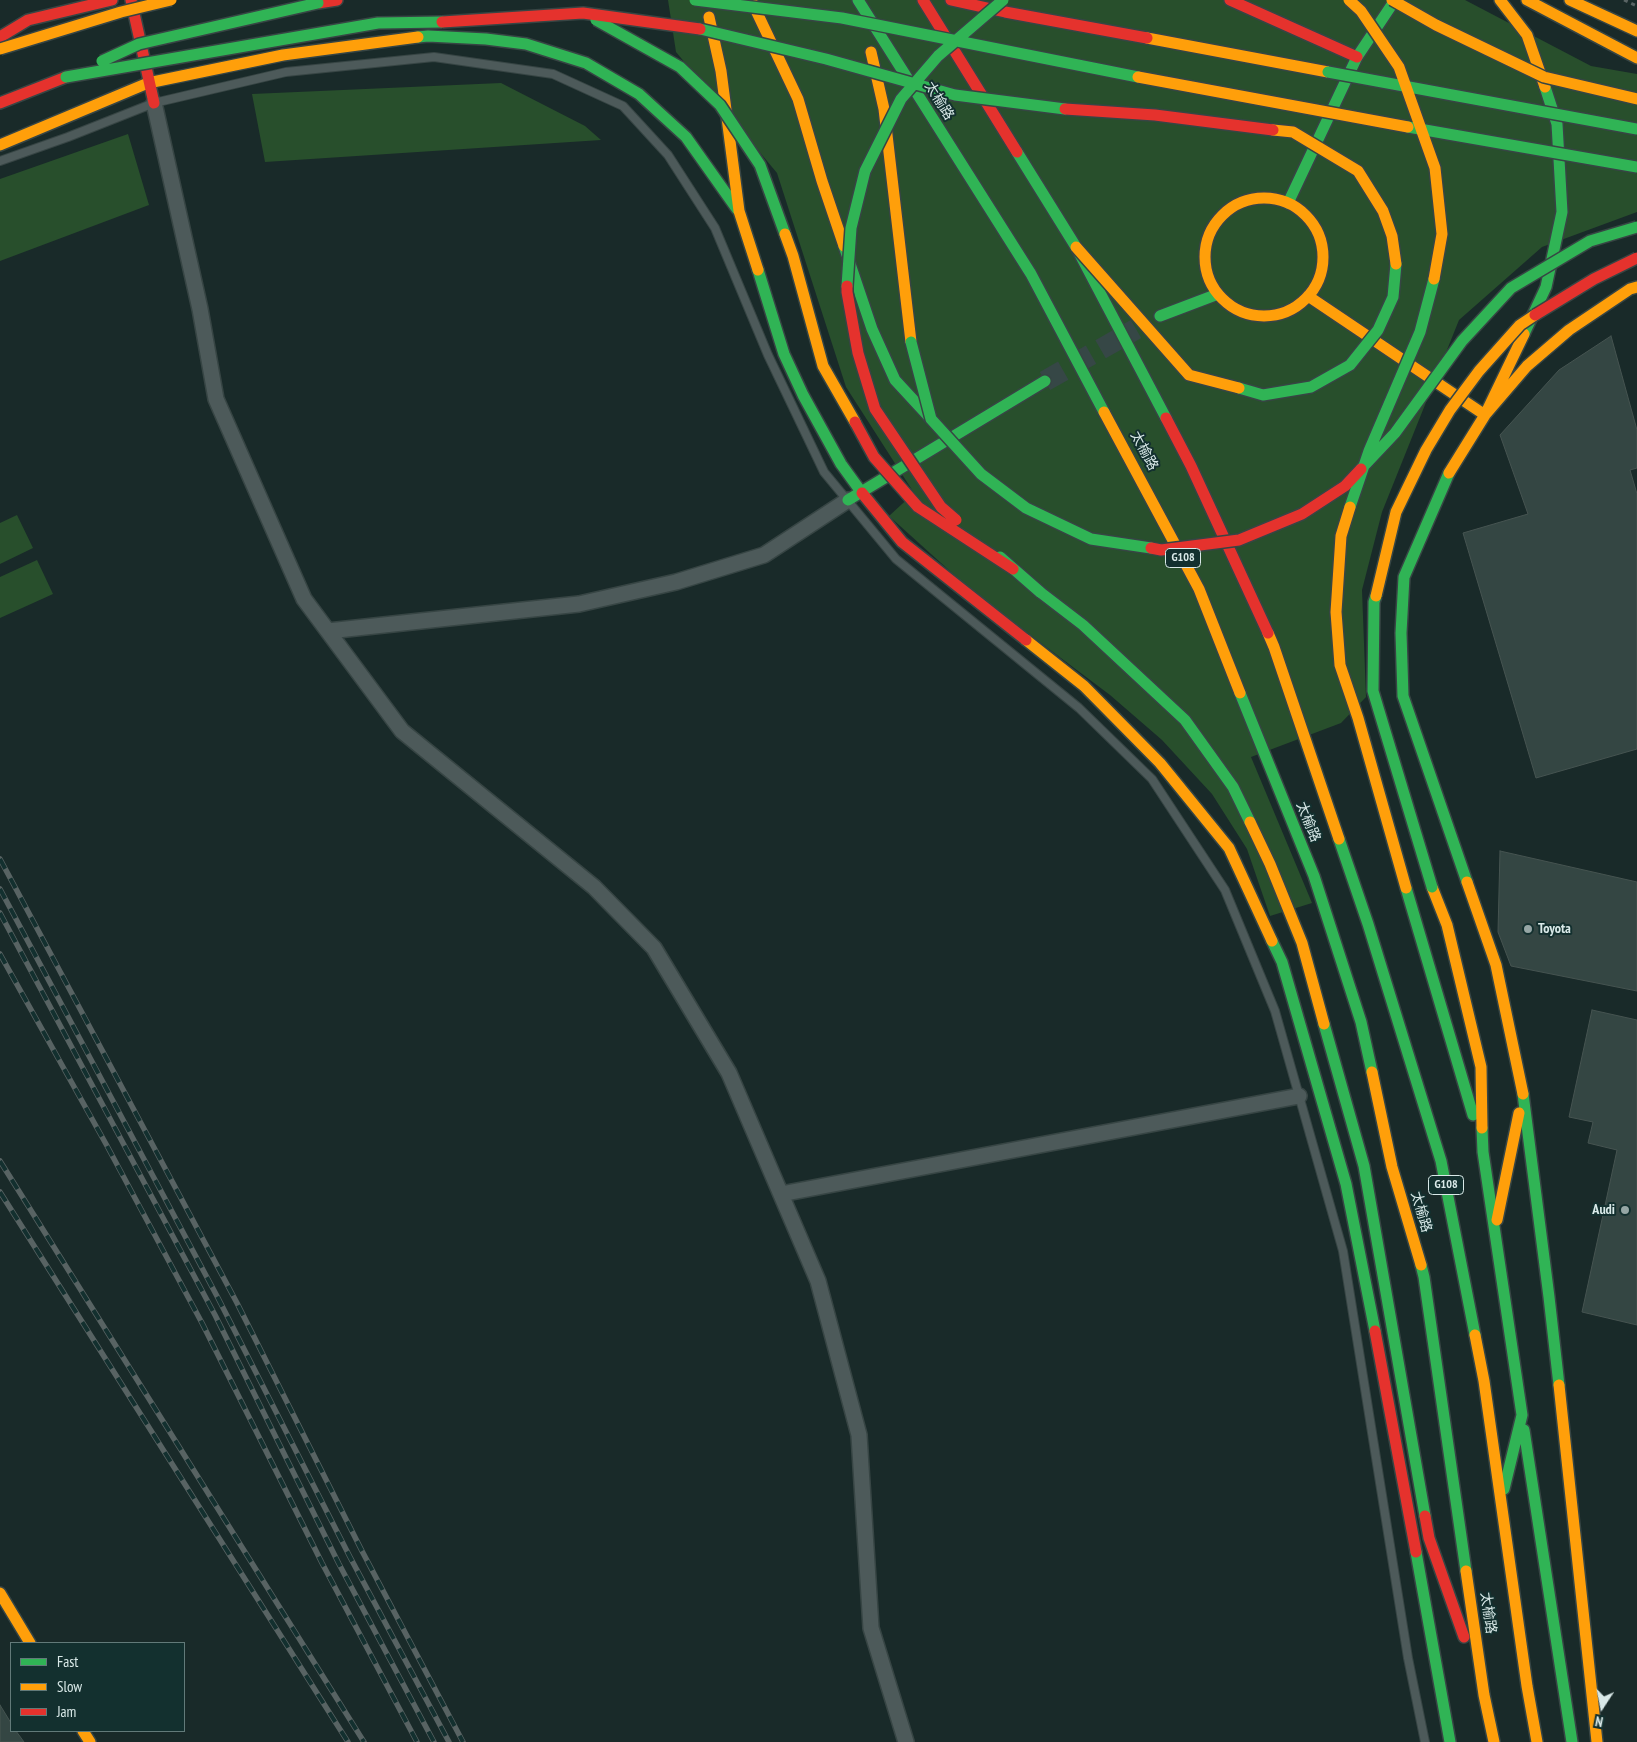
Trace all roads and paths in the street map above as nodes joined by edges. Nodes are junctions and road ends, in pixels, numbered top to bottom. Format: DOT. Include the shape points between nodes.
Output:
graph roads {
  1 [pos="112,0"];
  2 [pos="131,0"];
  3 [pos="171,0"];
  4 [pos="337,0"];
  5 [pos="695,0"];
  6 [pos="705,0"];
  7 [pos="751,0"];
  8 [pos="923,0"];
  9 [pos="951,0"];
  10 [pos="1003,0"];
  11 [pos="1230,0"];
  12 [pos="1349,0"];
  13 [pos="1393,0"];
  14 [pos="1500,0"];
  15 [pos="1527,0"];
  16 [pos="1570,0"];
  17 [pos="1624,0"];
  18 [pos="858,1"];
  19 [pos="1637,6"];
  20 [pos="583,13"];
  21 [pos="1637,31"];
  22 [pos="0,37"];
  23 [pos="0,49"];
  24 [pos="1357,58"];
  25 [pos="1637,58"];
  26 [pos="66,77"];
  27 [pos="148,83"];
  28 [pos="1637,99"];
  29 [pos="0,103"];
  30 [pos="154,103"];
  31 [pos="0,110"];
  32 [pos="1637,129"];
  33 [pos="0,146"];
  34 [pos="0,161"];
  35 [pos="1637,167"];
  36 [pos="1288,203"];
  37 [pos="738,212"];
  38 [pos="1637,227"];
  39 [pos="1076,247"];
  40 [pos="1637,258"];
  41 [pos="1637,287"];
  42 [pos="1218,294"];
  43 [pos="1308,296"];
  44 [pos="1160,316"];
  45 [pos="1045,381"];
  46 [pos="1485,415"];
  47 [pos="930,419"];
  48 [pos="861,492"];
  49 [pos="848,500"];
  50 [pos="1013,569"];
  51 [pos="328,631"];
  52 [pos="1299,1096"];
  53 [pos="1523,1096"];
  54 [pos="1484,1152"];
  55 [pos="781,1194"];
  56 [pos="1495,1230"];
  57 [pos="1522,1415"];
  58 [pos="1501,1502"];
  59 [pos="0,1593"];
  60 [pos="29,1642"];
  61 [pos="1484,1695"];
  62 [pos="906,1742"];
  63 [pos="1425,1742"];
  64 [pos="1450,1742"];
  65 [pos="1482,1742"];
  66 [pos="1494,1742"];
  67 [pos="1536,1742"];
  68 [pos="1572,1742"];
  69 [pos="1598,1742"];
  1 -- 22 [label="main road" via="28,20"];
  2 -- 27 [label="main road"];
  3 -- 23 [label="main road, bridge"];
  4 -- 26 [label="main road, bridge" via="138,44"];
  5 -- 35 [label="main road, bridge" via="842,18 1318,112"];
  6 -- 37 [label="main road" via="721,71"];
  7 -- 47 [label="main road" via="798,99 872,329 894,380"];
  8 -- 39 [label="main road, 太榆路 / G108"];
  9 -- 32 [label="main road, bridge"];
  10 -- 50 [label="main road, bridge" via="938,56 901,99 866,171 852,228 848,292 858,353 875,409 941,507"];
  11 -- 24 [label="main road"];
  12 -- 54 [label="main road, bridge" via="1361,10 1399,67 1435,168 1442,234 1420,332 1369,452 1340,536 1336,612 1340,665"];
  13 -- 24 [label="main road"];
  13 -- 28 [label="main road, bridge" via="1436,25 1544,77"];
  14 -- 46 [label="main road" via="1527,35 1557,124 1562,212 1546,287"];
  15 -- 25 [label="main road"];
  16 -- 21 [label="main road"];
  17 -- 19 [label="path"];
  18 -- 47 [label="main road, bridge" via="884,109 911,342"];
  18 -- 61 [label="main road, 太榆路 / G108" via="1031,274 1199,589 1314,876 1361,1022 1392,1167 1424,1277"];
  20 -- 26 [label="main road, bridge" via="378,23"];
  20 -- 39 [label="main road, bridge" via="709,30 956,95 1293,132 1358,171 1382,211 1392,236 1396,261 1393,298 1378,330 1350,365 1311,387 1263,394 1189,375"];
  20 -- 50 [label="main road, bridge" via="680,67 720,105 760,165 793,256 824,366 874,457 918,507"];
  24 -- 36 [label="main road"];
  26 -- 29 [label="main road"];
  26 -- 31 [label="main road"];
  27 -- 30 [label="main road"];
  27 -- 33 [label="main road"];
  27 -- 37 [label="main road" via="283,55 428,36 486,38 526,44 586,63 639,94 686,138"];
  30 -- 34 [label="lane"];
  30 -- 49 [label="lane" via="286,72 434,57 553,74 623,106 668,155 715,228 768,355 824,472"];
  30 -- 51 [label="street" via="200,309 216,399 304,599"];
  36 -- 42 [label="main road" via="1269,198 1249,200 1231,208 1217,221 1208,239 1205,258 1208,277"];
  36 -- 43 [label="main road" via="1303,213 1315,228 1322,245 1323,263 1318,281"];
  37 -- 48 [label="main road" via="784,354 841,464"];
  38 -- 47 [label="main road, bridge" via="1590,241 1511,288 1462,341 1395,433 1345,486 1302,514 1239,540 1161,550 1091,539 1026,508 981,474"];
  39 -- 58 [label="main road, 太榆路 / G108" via="1191,466 1274,647 1356,887 1441,1161 1484,1381"];
  40 -- 54 [label="main road, bridge" via="1594,279 1520,325 1479,371 1426,450 1396,512 1374,602 1373,691 1432,886 1447,925 1481,1067"];
  41 -- 46 [label="main road" via="1569,330 1528,366"];
  42 -- 43 [label="main road" via="1233,308 1252,315 1273,315 1292,309"];
  42 -- 44 [label="main road"];
  43 -- 46 [label="main road"];
  45 -- 48 [label="main road"];
  46 -- 53 [label="main road" via="1451,469 1404,577 1401,633 1403,696 1496,964"];
  48 -- 49 [label="main road"];
  48 -- 64 [label="main road" via="902,542 1084,686 1160,762 1229,848 1282,962 1346,1184 1392,1413"];
  49 -- 51 [label="street" via="764,555 676,582 579,604"];
  49 -- 52 [label="lane" via="896,559 1079,708 1152,779 1225,890 1275,1010"];
  50 -- 61 [label="main road, bridge" via="1083,625 1185,720 1233,787 1270,864 1302,943 1364,1166 1429,1538"];
  51 -- 55 [label="street" via="402,731 594,888 654,948 729,1073"];
  52 -- 55 [label="street"];
  52 -- 63 [label="lane" via="1343,1251 1408,1658"];
  53 -- 56 [label="main road"];
  53 -- 69 [label="main road"];
  54 -- 56 [label="main road"];
  55 -- 62 [label="street" via="818,1281 859,1436 871,1628"];
  56 -- 57 [label="main road"];
  57 -- 58 [label="main road"];
  57 -- 68 [label="main road"];
  58 -- 67 [label="main road, 太榆路 / G108"];
  59 -- 60 [label="main road"];
  61 -- 65 [label="main road"];
  61 -- 66 [label="main road, 太榆路 / G108"];
}
